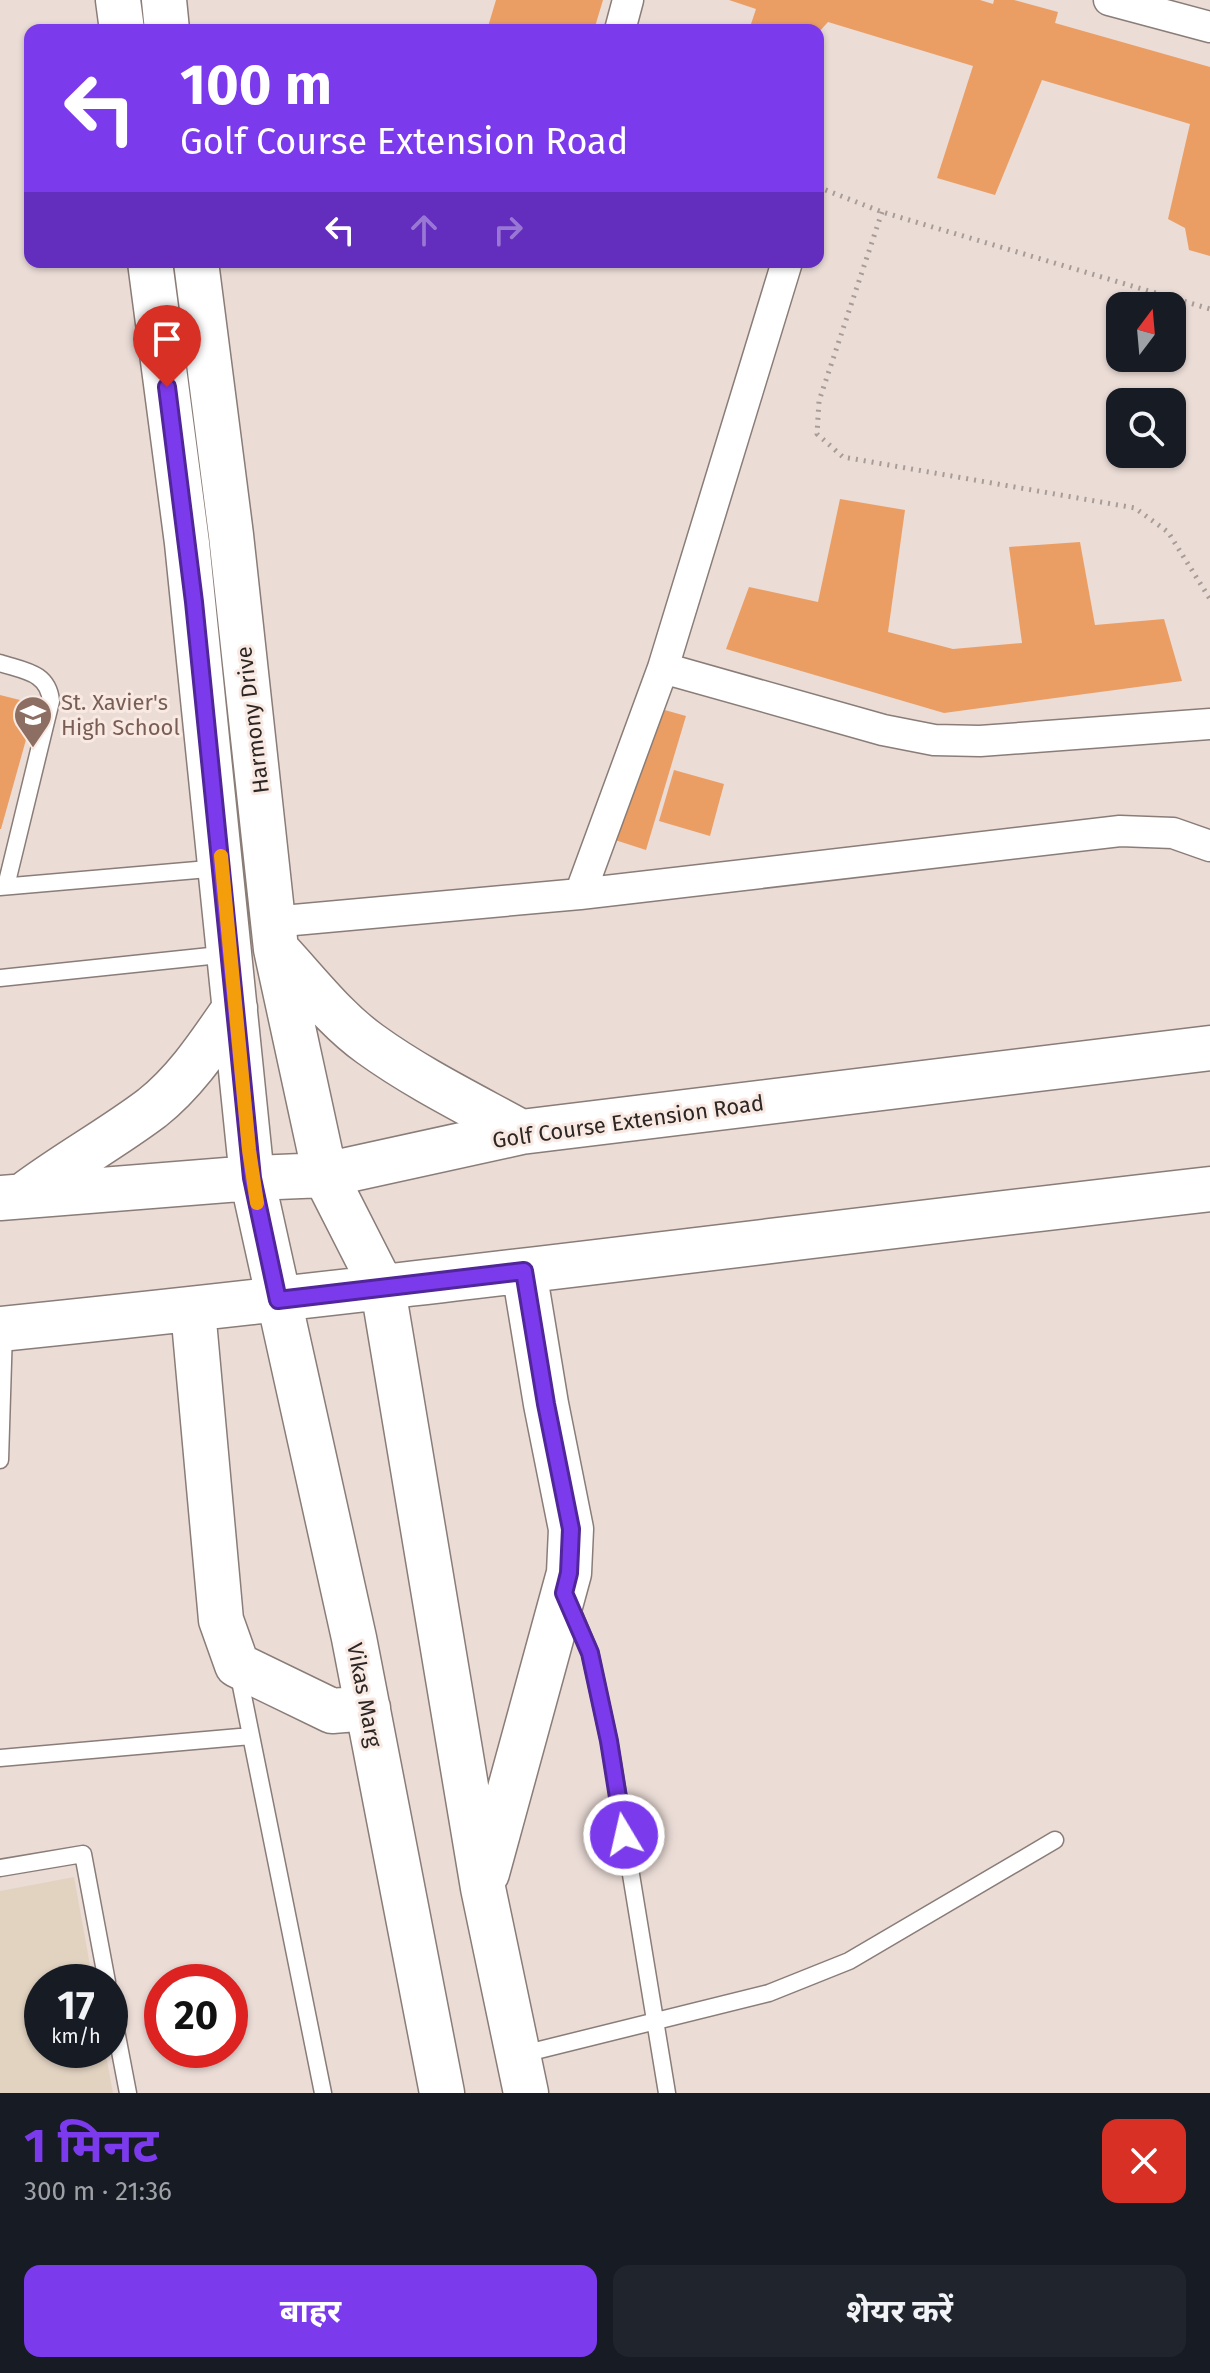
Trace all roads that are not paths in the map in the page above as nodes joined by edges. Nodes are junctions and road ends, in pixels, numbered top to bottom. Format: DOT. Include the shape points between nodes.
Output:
graph roads {
  1 [pos="118,0"];
  2 [pos="164,0"];
  3 [pos="628,0"];
  4 [pos="1109,0"];
  5 [pos="121,24"];
  6 [pos="166,24"];
  7 [pos="622,24"];
  8 [pos="1210,27"];
  9 [pos="151,268"];
  10 [pos="197,268"];
  11 [pos="785,268"];
  12 [pos="0,663"];
  13 [pos="663,668"];
  14 [pos="1210,724"];
  15 [pos="1210,846"];
  16 [pos="222,868"];
  17 [pos="3,886"];
  18 [pos="580,894"];
  19 [pos="274,936"];
  20 [pos="230,954"];
  21 [pos="0,978"];
  22 [pos="235,1008"];
  23 [pos="1210,1048"];
  24 [pos="521,1132"];
  25 [pos="325,1175"];
  26 [pos="252,1178"];
  27 [pos="1210,1189"];
  28 [pos="12,1197"];
  29 [pos="524,1271"];
  30 [pos="383,1289"];
  31 [pos="278,1300"];
  32 [pos="193,1310"];
  33 [pos="2,1329"];
  34 [pos="0,1460"];
  35 [pos="564,1593"];
  36 [pos="237,1665"];
  37 [pos="368,1708"];
  38 [pos="251,1736"];
  39 [pos="0,1758"];
  40 [pos="1055,1840"];
  41 [pos="0,1868"];
  42 [pos="483,1888"];
  43 [pos="104,1964"];
  44 [pos="654,2022"];
  45 [pos="123,2068"];
  46 [pos="522,2074"];
  47 [pos="128,2093"];
  48 [pos="323,2093"];
  49 [pos="442,2093"];
  50 [pos="667,2093"];
  1 -- 5 [label="main road"];
  2 -- 6 [label="main road"];
  3 -- 7 [label="street"];
  4 -- 8 [label="street"];
  9 -- 16 [label="main road, Harmony Drive"];
  10 -- 19 [label="main road, Harmony Drive"];
  11 -- 13 [label="street"];
  12 -- 17 [label="lane" via="41,678 50,688 51,701"];
  13 -- 14 [label="street" via="934,740"];
  13 -- 18 [label="street"];
  15 -- 18 [label="street" via="1173,833 1120,831"];
  16 -- 17 [label="lane"];
  16 -- 20 [label="main road, Harmony Drive"];
  18 -- 19 [label="street"];
  19 -- 24 [label="main road" via="343,1022 368,1043"];
  19 -- 25 [label="main road, Harmony Drive"];
  20 -- 21 [label="lane"];
  20 -- 22 [label="main road, Harmony Drive"];
  22 -- 26 [label="main road, Harmony Drive"];
  22 -- 28 [label="main road" via="187,1075 153,1107"];
  23 -- 24 [label="main road, Golf Course Extension Road"];
  24 -- 25 [label="main road, Golf Course Extension Road"];
  25 -- 26 [label="main road, Golf Course Extension Road"];
  25 -- 30 [label="main road, Harmony Drive"];
  26 -- 28 [label="main road, Golf Course Extension Road"];
  26 -- 31 [label="main road, Vikas Marg"];
  27 -- 29 [label="main road"];
  29 -- 30 [label="main road"];
  29 -- 35 [label="main road" via="571,1529"];
  30 -- 31 [label="main road"];
  30 -- 42 [label="main road, Harmony Drive"];
  31 -- 32 [label="main road"];
  31 -- 37 [label="main road, Vikas Marg"];
  32 -- 33 [label="main road"];
  32 -- 36 [label="main road" via="221,1620"];
  33 -- 34 [label="lane"];
  35 -- 42 [label="main road"];
  35 -- 44 [label="lane" via="590,1653 609,1741"];
  36 -- 37 [label="main road" via="332,1711"];
  36 -- 38 [label="lane"];
  37 -- 49 [label="main road, Vikas Marg"];
  38 -- 39 [label="lane"];
  38 -- 48 [label="lane"];
  40 -- 44 [label="lane" via="849,1961 769,1993"];
  41 -- 43 [label="lane" via="83,1854"];
  42 -- 46 [label="main road, Harmony Drive"];
  44 -- 46 [label="lane"];
  44 -- 50 [label="lane"];
  45 -- 47 [label="lane"];
}
